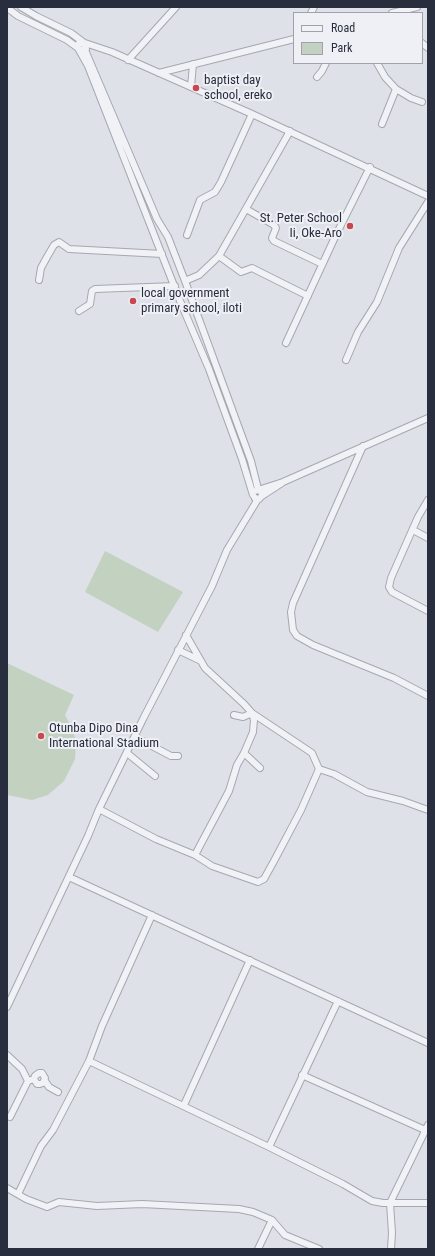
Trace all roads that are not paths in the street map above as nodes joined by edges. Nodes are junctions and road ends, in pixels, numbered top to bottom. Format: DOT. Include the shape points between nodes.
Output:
graph roads {
  1 [pos="21,7"];
  2 [pos="176,7"];
  3 [pos="417,7"];
  4 [pos="9,9"];
  5 [pos="399,12"];
  6 [pos="293,39"];
  7 [pos="82,47"];
  8 [pos="128,60"];
  9 [pos="193,64"];
  10 [pos="325,64"];
  11 [pos="378,64"];
  12 [pos="159,73"];
  13 [pos="317,77"];
  14 [pos="191,87"];
  15 [pos="396,89"];
  16 [pos="422,102"];
  17 [pos="252,114"];
  18 [pos="382,124"];
  19 [pos="290,131"];
  20 [pos="370,167"];
  21 [pos="428,196"];
  22 [pos="428,202"];
  23 [pos="246,210"];
  24 [pos="187,234"];
  25 [pos="162,254"];
  26 [pos="219,256"];
  27 [pos="322,264"];
  28 [pos="39,280"];
  29 [pos="185,281"];
  30 [pos="175,286"];
  31 [pos="308,296"];
  32 [pos="79,311"];
  33 [pos="286,343"];
  34 [pos="346,360"];
  35 [pos="428,418"];
  36 [pos="363,446"];
  37 [pos="283,482"];
  38 [pos="258,490"];
  39 [pos="258,497"];
  40 [pos="428,500"];
  41 [pos="413,530"];
  42 [pos="428,538"];
  43 [pos="428,610"];
  44 [pos="186,635"];
  45 [pos="178,650"];
  46 [pos="201,661"];
  47 [pos="428,696"];
  48 [pos="252,713"];
  49 [pos="234,715"];
  50 [pos="134,737"];
  51 [pos="127,753"];
  52 [pos="244,753"];
  53 [pos="178,756"];
  54 [pos="260,768"];
  55 [pos="319,769"];
  56 [pos="156,776"];
  57 [pos="99,809"];
  58 [pos="428,810"];
  59 [pos="195,855"];
  60 [pos="69,877"];
  61 [pos="152,915"];
  62 [pos="250,960"];
  63 [pos="338,1001"];
  64 [pos="7,1006"];
  65 [pos="428,1043"];
  66 [pos="7,1055"];
  67 [pos="89,1061"];
  68 [pos="302,1075"];
  69 [pos="31,1080"];
  70 [pos="58,1092"];
  71 [pos="184,1105"];
  72 [pos="10,1117"];
  73 [pos="427,1128"];
  74 [pos="269,1147"];
  75 [pos="7,1188"];
  76 [pos="18,1194"];
  77 [pos="390,1203"];
  78 [pos="428,1203"];
  79 [pos="272,1220"];
  80 [pos="258,1249"];
  81 [pos="319,1249"];
  82 [pos="391,1249"];
  1 -- 7 [label="street" via="71,33"];
  2 -- 8 [label="street"];
  3 -- 5 [label="street"];
  4 -- 7 [label="street" via="18,16"];
  6 -- 9 [label="street"];
  7 -- 8 [label="street" via="112,52"];
  7 -- 25 [label="street"];
  7 -- 29 [label="street" via="157,219 168,237"];
  8 -- 12 [label="street"];
  9 -- 12 [label="street"];
  9 -- 14 [label="street"];
  10 -- 13 [label="street"];
  11 -- 15 [label="street"];
  12 -- 14 [label="street"];
  14 -- 17 [label="street"];
  15 -- 16 [label="street"];
  15 -- 18 [label="street"];
  17 -- 19 [label="street"];
  17 -- 24 [label="street" via="221,182 215,192 200,200"];
  19 -- 20 [label="street" via="328,151"];
  19 -- 23 [label="street"];
  20 -- 21 [label="street"];
  20 -- 27 [label="street"];
  22 -- 34 [label="street" via="398,248 376,302 358,332"];
  23 -- 26 [label="street"];
  23 -- 27 [label="street" via="274,225 274,241"];
  25 -- 28 [label="street" via="69,249 59,242 54,244 41,268"];
  25 -- 30 [label="street"];
  26 -- 29 [label="street" via="199,275"];
  26 -- 31 [label="street" via="241,272 252,268"];
  27 -- 31 [label="street"];
  29 -- 38 [label="street" via="251,461"];
  30 -- 32 [label="street" via="95,288 90,304"];
  30 -- 39 [label="street"];
  31 -- 33 [label="street"];
  35 -- 36 [label="street"];
  36 -- 37 [label="street"];
  36 -- 47 [label="street" via="293,603 293,630 297,636 313,645 394,678"];
  37 -- 38 [label="street"];
  37 -- 39 [label="street"];
  38 -- 39 [label="street" via="254,491"];
  39 -- 44 [label="street" via="227,550 212,586"];
  40 -- 41 [label="street"];
  41 -- 42 [label="street"];
  41 -- 43 [label="street" via="390,586 392,592"];
  44 -- 45 [label="street"];
  44 -- 46 [label="street"];
  45 -- 46 [label="street"];
  45 -- 50 [label="street"];
  46 -- 48 [label="street" via="205,668"];
  48 -- 49 [label="street" via="244,717"];
  48 -- 52 [label="street" via="254,728"];
  48 -- 55 [label="street" via="312,753"];
  50 -- 51 [label="street"];
  50 -- 53 [label="street" via="171,756"];
  51 -- 56 [label="street"];
  51 -- 57 [label="street"];
  52 -- 54 [label="street"];
  52 -- 59 [label="street" via="237,765 229,791"];
  55 -- 58 [label="street" via="367,792"];
  55 -- 59 [label="street" via="301,810 264,880 258,882 212,866"];
  57 -- 59 [label="street" via="156,839"];
  57 -- 60 [label="street"];
  60 -- 61 [label="street"];
  60 -- 64 [label="street"];
  61 -- 62 [label="street"];
  61 -- 67 [label="street"];
  62 -- 63 [label="street"];
  62 -- 71 [label="street"];
  63 -- 65 [label="street"];
  63 -- 68 [label="street"];
  66 -- 69 [label="street"];
  67 -- 71 [label="street"];
  67 -- 76 [label="street"];
  68 -- 73 [label="street"];
  68 -- 74 [label="street"];
  69 -- 70 [label="street" via="40,1084 45,1081"];
  69 -- 72 [label="street"];
  71 -- 74 [label="street"];
  73 -- 77 [label="street"];
  74 -- 77 [label="street" via="372,1201"];
  75 -- 76 [label="street"];
  76 -- 79 [label="street" via="47,1207 59,1202 97,1206 205,1206 239,1209"];
  77 -- 78 [label="street"];
  77 -- 82 [label="street"];
  79 -- 80 [label="street"];
  79 -- 81 [label="street" via="285,1235"];
}
